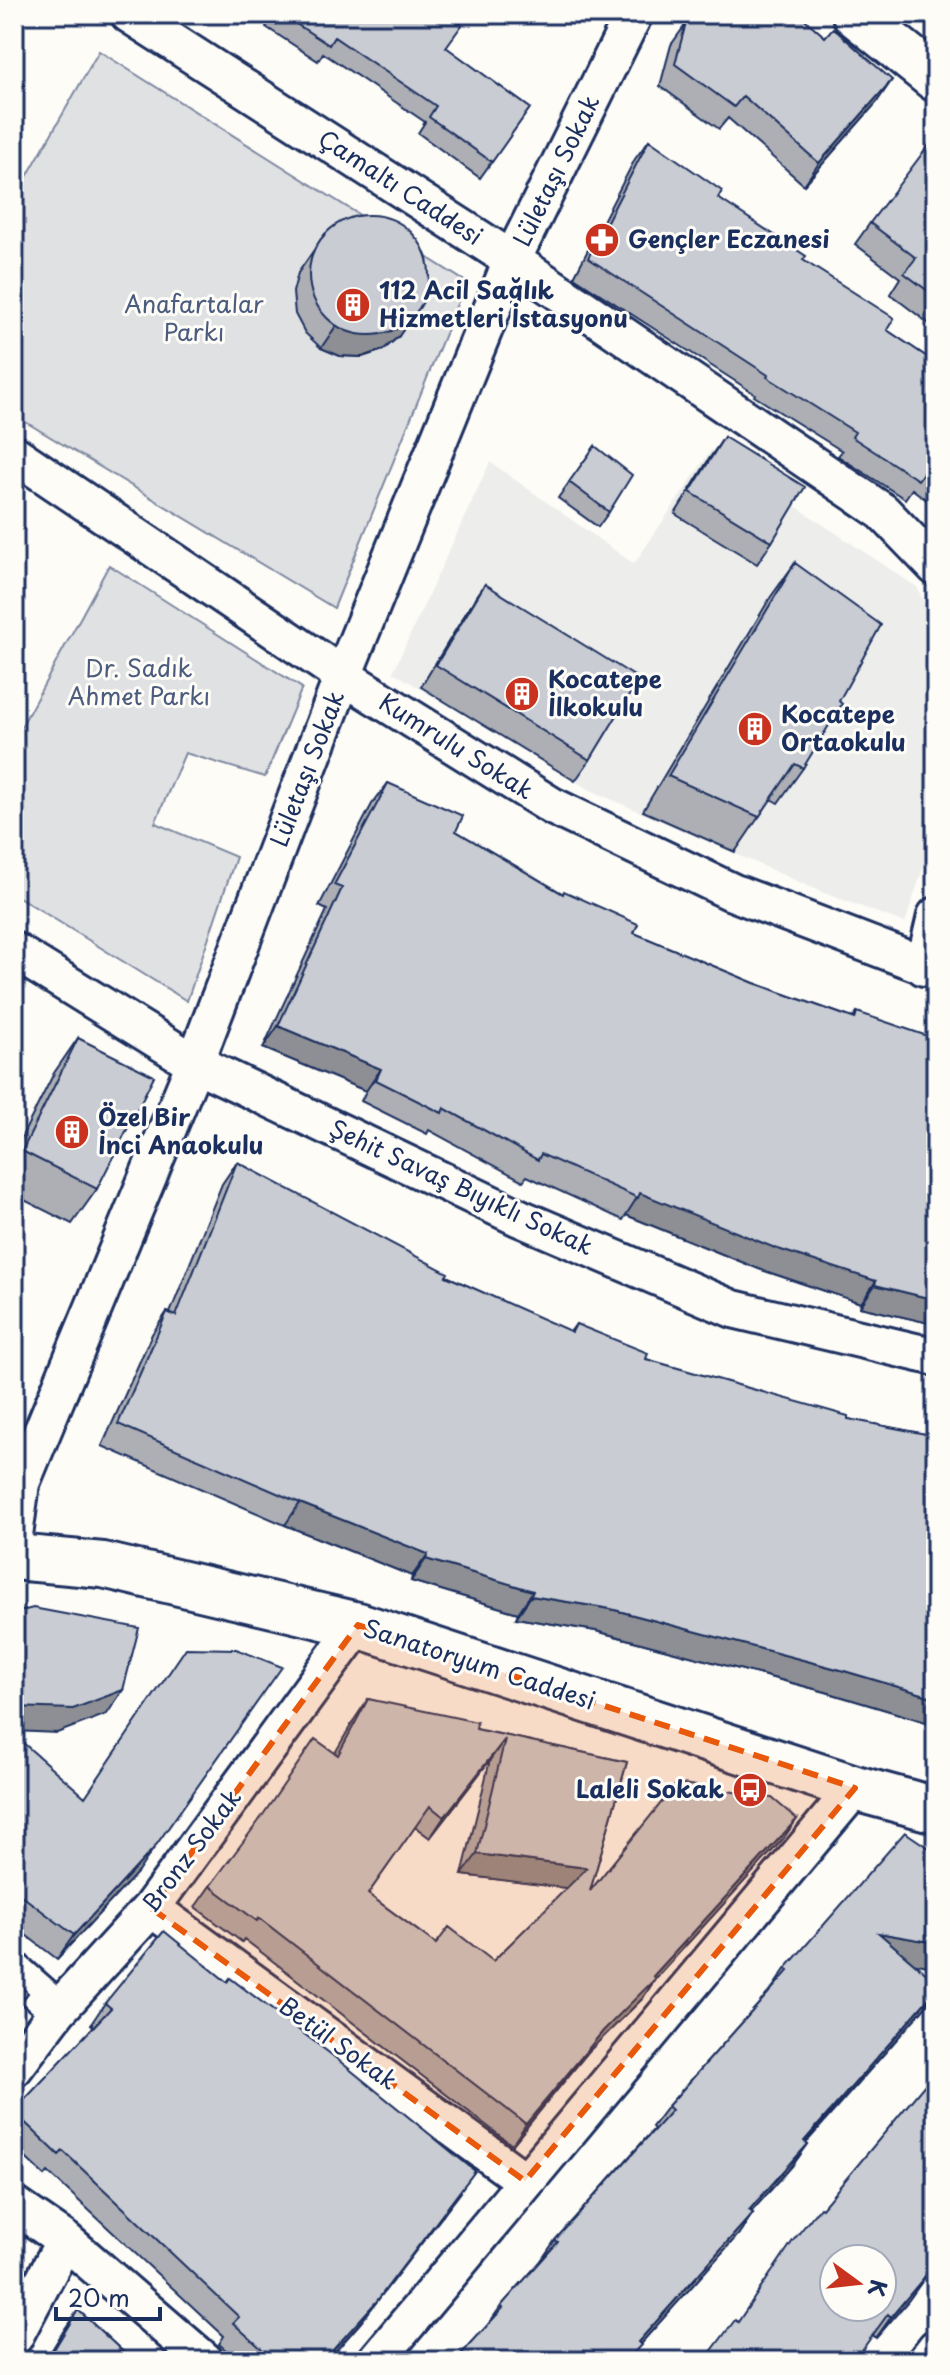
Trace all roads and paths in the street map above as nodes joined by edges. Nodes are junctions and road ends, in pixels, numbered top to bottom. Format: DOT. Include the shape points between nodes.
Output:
graph roads {
  1 [pos="129,14"];
  2 [pos="634,14"];
  3 [pos="855,14"];
  4 [pos="936,79"];
  5 [pos="512,260"];
  6 [pos="14,454"];
  7 [pos="936,567"];
  8 [pos="343,676"];
  9 [pos="936,916"];
  10 [pos="14,951"];
  11 [pos="930,969"];
  12 [pos="195,1063"];
  13 [pos="936,1357"];
  14 [pos="18,1481"];
  15 [pos="14,1536"];
  16 [pos="14,1557"];
  17 [pos="358,1625"];
  18 [pos="855,1788"];
  19 [pos="936,1810"];
  20 [pos="151,1908"];
  21 [pos="14,1971"];
  22 [pos="58,2010"];
  23 [pos="14,2068"];
  24 [pos="525,2181"];
  25 [pos="14,2205"];
  26 [pos="65,2240"];
  27 [pos="14,2337"];
  28 [pos="936,2348"];
  29 [pos="205,2361"];
  30 [pos="376,2361"];
  31 [pos="926,2361"];
  1 -- 5 [label="street, Çamaltı Caddesi"];
  2 -- 5 [label="street, Lületaşı Sokak"];
  3 -- 4 [label="main road"];
  5 -- 7 [label="street, Çamaltı Caddesi" via="883,512"];
  5 -- 8 [label="street, Lületaşı Sokak"];
  6 -- 8 [label="street, Kumrulu Sokak"];
  8 -- 11 [label="street, Kumrulu Sokak" via="552,806 732,892"];
  8 -- 12 [label="street, Lületaşı Sokak"];
  9 -- 11 [label="street"];
  10 -- 12 [label="street, Şehit Savaş Bıyıklı Sokak"];
  12 -- 13 [label="street, Şehit Savaş Bıyıklı Sokak" via="520,1218 733,1309"];
  12 -- 14 [label="street, Lületaşı Sokak"];
  14 -- 15 [label="street, Lületaşı Sokak"];
  16 -- 17 [label="main road, Sanatoryum Caddesi" via="103,1565"];
  17 -- 18 [label="main road, Sanatoryum Caddesi"];
  17 -- 20 [label="street, Bronz Sokak"];
  18 -- 19 [label="main road, Sanatoryum Caddesi"];
  18 -- 24 [label="street"];
  20 -- 22 [label="street, Bronz Sokak"];
  20 -- 24 [label="street, Betül Sokak"];
  21 -- 22 [label="street"];
  22 -- 23 [label="street, Bronz Sokak"];
  24 -- 30 [label="street"];
  25 -- 26 [label="street"];
  26 -- 27 [label="street"];
  26 -- 29 [label="street"];
  28 -- 31 [label="street"];
}
